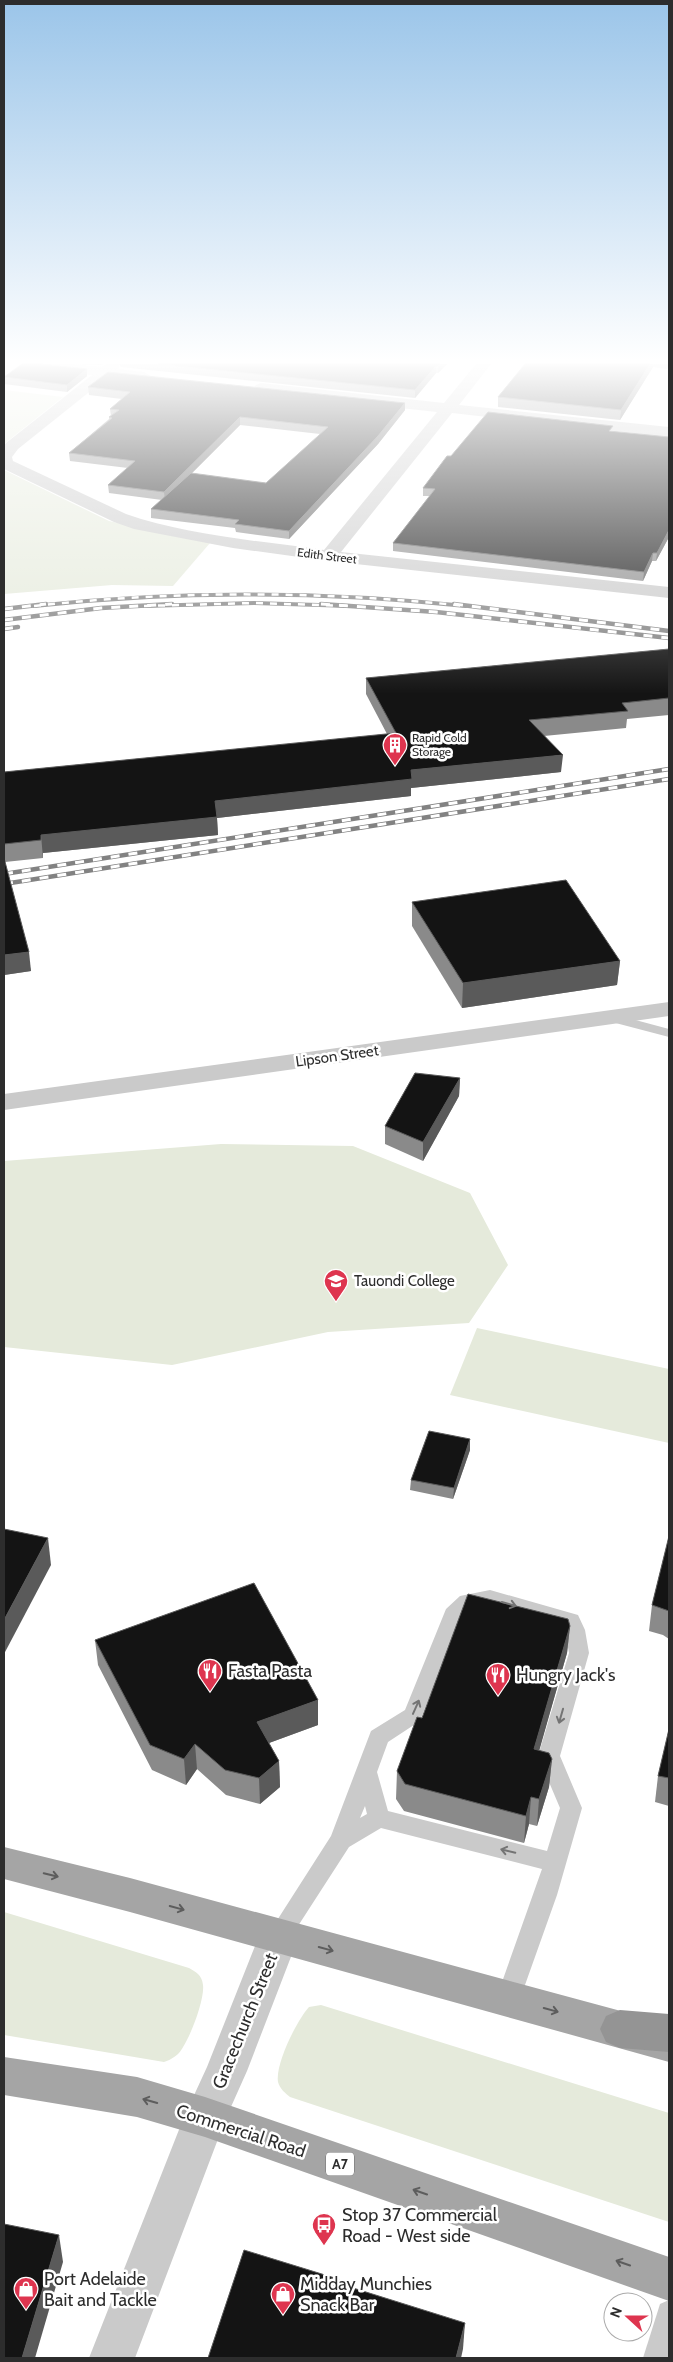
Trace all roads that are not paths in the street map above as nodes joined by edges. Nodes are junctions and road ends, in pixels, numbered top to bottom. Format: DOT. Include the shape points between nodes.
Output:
graph roads {
  1 [pos="28,474"];
  2 [pos="394,474"];
  3 [pos="328,556"];
  4 [pos="669,593"];
  5 [pos="669,1009"];
  6 [pos="613,1018"];
  7 [pos="669,1033"];
  8 [pos="4,1102"];
  9 [pos="366,1772"];
  10 [pos="572,1808"];
  11 [pos="379,1818"];
  12 [pos="341,1840"];
  13 [pos="4,1863"];
  14 [pos="556,1863"];
  15 [pos="280,1936"];
  16 [pos="508,1999"];
  17 [pos="620,2029"];
  18 [pos="669,2033"];
  19 [pos="669,2043"];
  20 [pos="4,2076"];
  21 [pos="205,2117"];
  22 [pos="669,2279"];
  23 [pos="669,2313"];
  24 [pos="112,2358"];
  25 [pos="656,2358"];
  1 -- 3 [label="street, Edith Street" via="140,525 233,543"];
  2 -- 3 [label="street"];
  3 -- 4 [label="street, Edith Street"];
  5 -- 6 [label="street, Lipson Street"];
  6 -- 7 [label="lane"];
  6 -- 8 [label="street, Lipson Street"];
  9 -- 10 [label="lane, one-way" via="379,1737 414,1715 453,1614 467,1601 490,1598 571,1621 575,1630 579,1653 549,1756"];
  9 -- 11 [label="lane"];
  9 -- 12 [label="lane"];
  10 -- 14 [label="lane"];
  11 -- 12 [label="lane"];
  14 -- 11 [label="lane, one-way"];
  12 -- 15 [label="lane"];
  13 -- 15 [label="main road, one-way"];
  14 -- 16 [label="lane"];
  15 -- 16 [label="main road, one-way"];
  15 -- 21 [label="street, Gracechurch Street"];
  16 -- 17 [label="main road, one-way"];
  17 -- 18 [label="highway"];
  17 -- 19 [label="main road"];
  21 -- 20 [label="main road, Commercial Road / A7, one-way" via="137,2097"];
  22 -- 21 [label="main road, Commercial Road / A7, one-way"];
  21 -- 24 [label="street, Gracechurch Street"];
  23 -- 25 [label="lane"];
}
